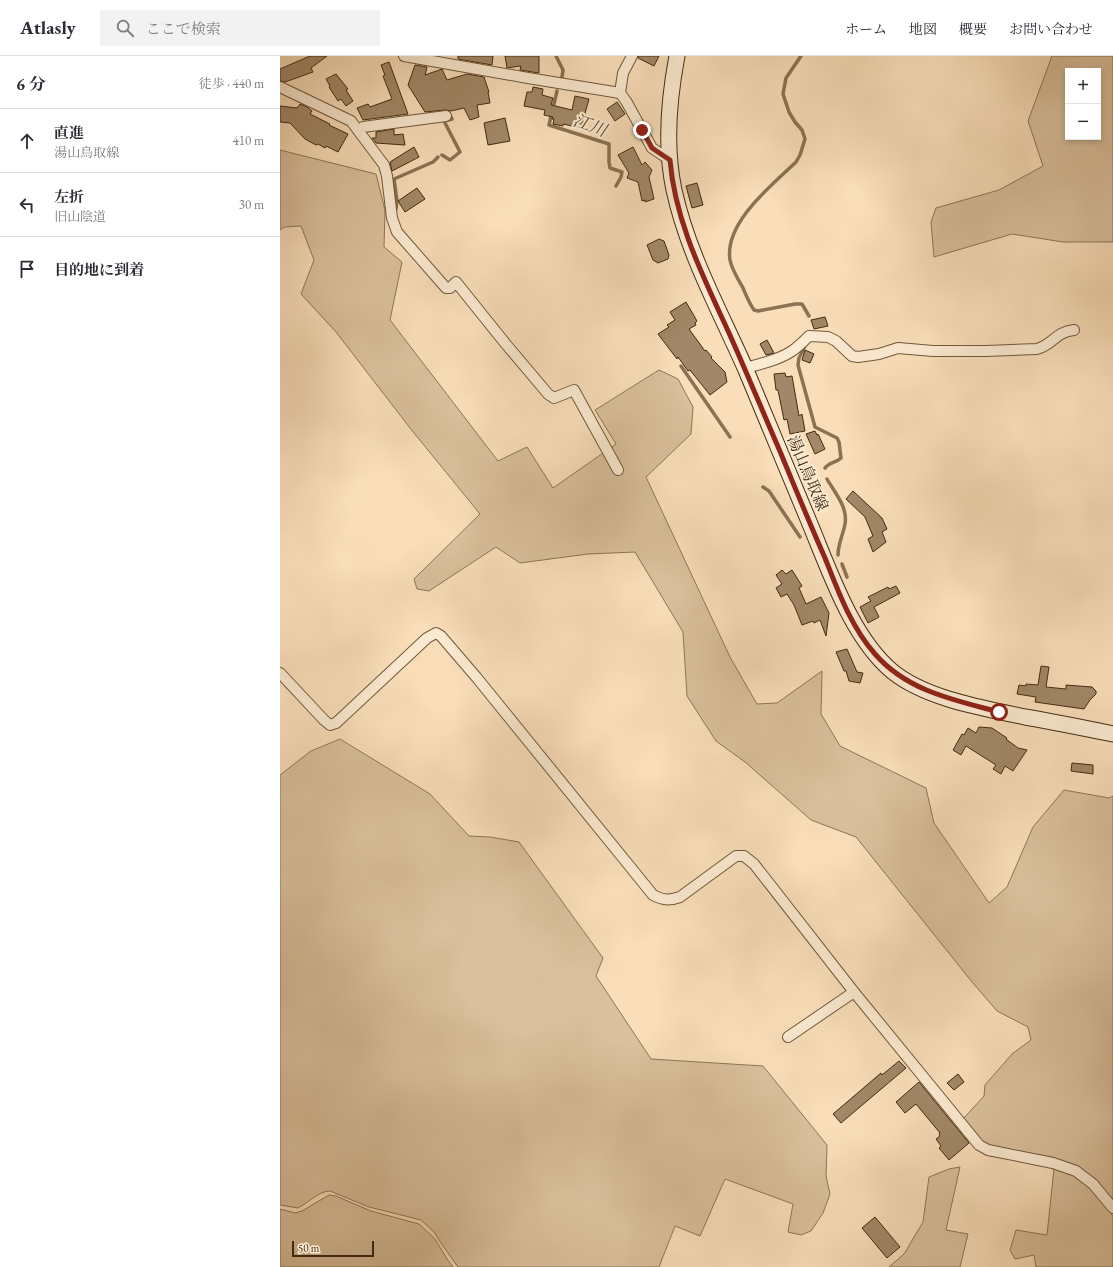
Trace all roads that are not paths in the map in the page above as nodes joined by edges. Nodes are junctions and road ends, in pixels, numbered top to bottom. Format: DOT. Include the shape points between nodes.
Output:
graph roads {
  1 [pos="404,56"];
  2 [pos="632,56"];
  3 [pos="677,56"];
  4 [pos="280,87"];
  5 [pos="620,93"];
  6 [pos="446,116"];
  7 [pos="359,130"];
  8 [pos="670,160"];
  9 [pos="1074,330"];
  10 [pos="745,368"];
  11 [pos="618,470"];
  12 [pos="280,673"];
  13 [pos="1113,734"];
  14 [pos="854,992"];
  15 [pos="788,1037"];
  16 [pos="1113,1208"];
  1 -- 5 [label="street"];
  2 -- 5 [label="street" via="623,73"];
  3 -- 8 [label="main road, 湯山鳥取線" via="670,109"];
  4 -- 7 [label="street" via="346,118"];
  5 -- 8 [label="street" via="652,148"];
  6 -- 7 [label="street" via="363,127"];
  7 -- 11 [label="street" via="384,165 392,218 397,232 446,288 450,288 456,282 548,394 554,398 574,390"];
  8 -- 10 [label="main road, 湯山鳥取線" via="677,204 689,241"];
  9 -- 10 [label="street" via="1066,331 1037,349 986,352 898,348 864,357 852,356 828,337 809,336 793,351"];
  10 -- 13 [label="main road, 湯山鳥取線" via="850,615 866,644 885,664 910,683 944,697 999,712"];
  12 -- 14 [label="street" via="330,725 336,723 427,638 436,633 482,684 653,895 662,900 680,897 736,856 744,856 754,864"];
  14 -- 15 [label="street"];
  14 -- 16 [label="street" via="979,1144 988,1150 1053,1163 1076,1171 1093,1184"];
}
